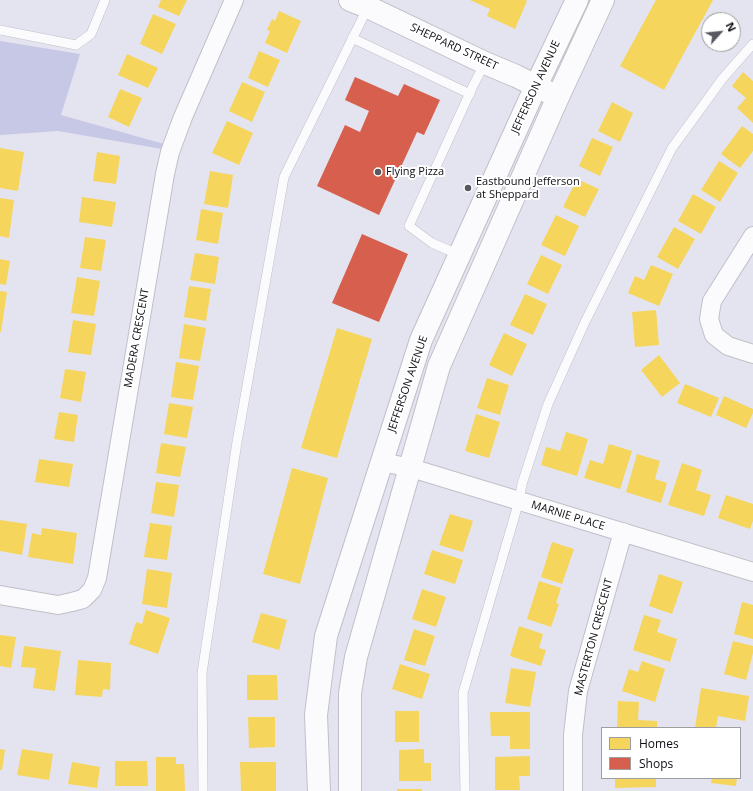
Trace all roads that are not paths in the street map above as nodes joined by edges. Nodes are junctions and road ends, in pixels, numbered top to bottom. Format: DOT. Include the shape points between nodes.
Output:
graph roads {
  1 [pos="105,0"];
  2 [pos="234,0"];
  3 [pos="577,0"];
  4 [pos="603,0"];
  5 [pos="359,3"];
  6 [pos="0,30"];
  7 [pos="352,38"];
  8 [pos="753,44"];
  9 [pos="485,62"];
  10 [pos="536,86"];
  11 [pos="470,94"];
  12 [pos="558,97"];
  13 [pos="753,236"];
  14 [pos="460,255"];
  15 [pos="753,354"];
  16 [pos="382,462"];
  17 [pos="411,468"];
  18 [pos="519,501"];
  19 [pos="623,532"];
  20 [pos="753,572"];
  21 [pos="0,594"];
  22 [pos="203,791"];
  23 [pos="319,791"];
  24 [pos="350,791"];
  25 [pos="465,791"];
  26 [pos="573,791"];
  1 -- 6 [label="lane" via="91,34 76,45"];
  2 -- 21 [label="street, MADERA CRESCENT" via="170,152 97,578 92,590 83,599 58,605"];
  3 -- 10 [label="street, JEFFERSON AVENUE"];
  4 -- 12 [label="street"];
  5 -- 7 [label="lane"];
  5 -- 9 [label="street, SHEPPARD STREET"];
  7 -- 11 [label="lane"];
  7 -- 22 [label="lane" via="284,177 236,442 202,673"];
  8 -- 18 [label="lane" via="723,78 672,148 585,322 548,404"];
  9 -- 10 [label="street, SHEPPARD STREET"];
  9 -- 11 [label="lane"];
  10 -- 12 [label="street, SHEPPARD STREET"];
  10 -- 14 [label="street, JEFFERSON AVENUE"];
  11 -- 14 [label="lane" via="409,226 432,243"];
  12 -- 17 [label="street" via="439,366"];
  13 -- 15 [label="street" via="712,300 709,319 714,335 728,346"];
  14 -- 16 [label="street, JEFFERSON AVENUE" via="421,340"];
  16 -- 17 [label="street, MARNIE PLACE"];
  16 -- 23 [label="street, JEFFERSON AVENUE" via="326,636 316,715"];
  17 -- 18 [label="street, MARNIE PLACE"];
  17 -- 24 [label="street" via="356,657 350,693"];
  18 -- 19 [label="street, MARNIE PLACE"];
  18 -- 25 [label="lane" via="464,693"];
  19 -- 20 [label="street, MARNIE PLACE"];
  19 -- 26 [label="street, MASTERTON CRESCENT" via="578,691 573,735"];
}
